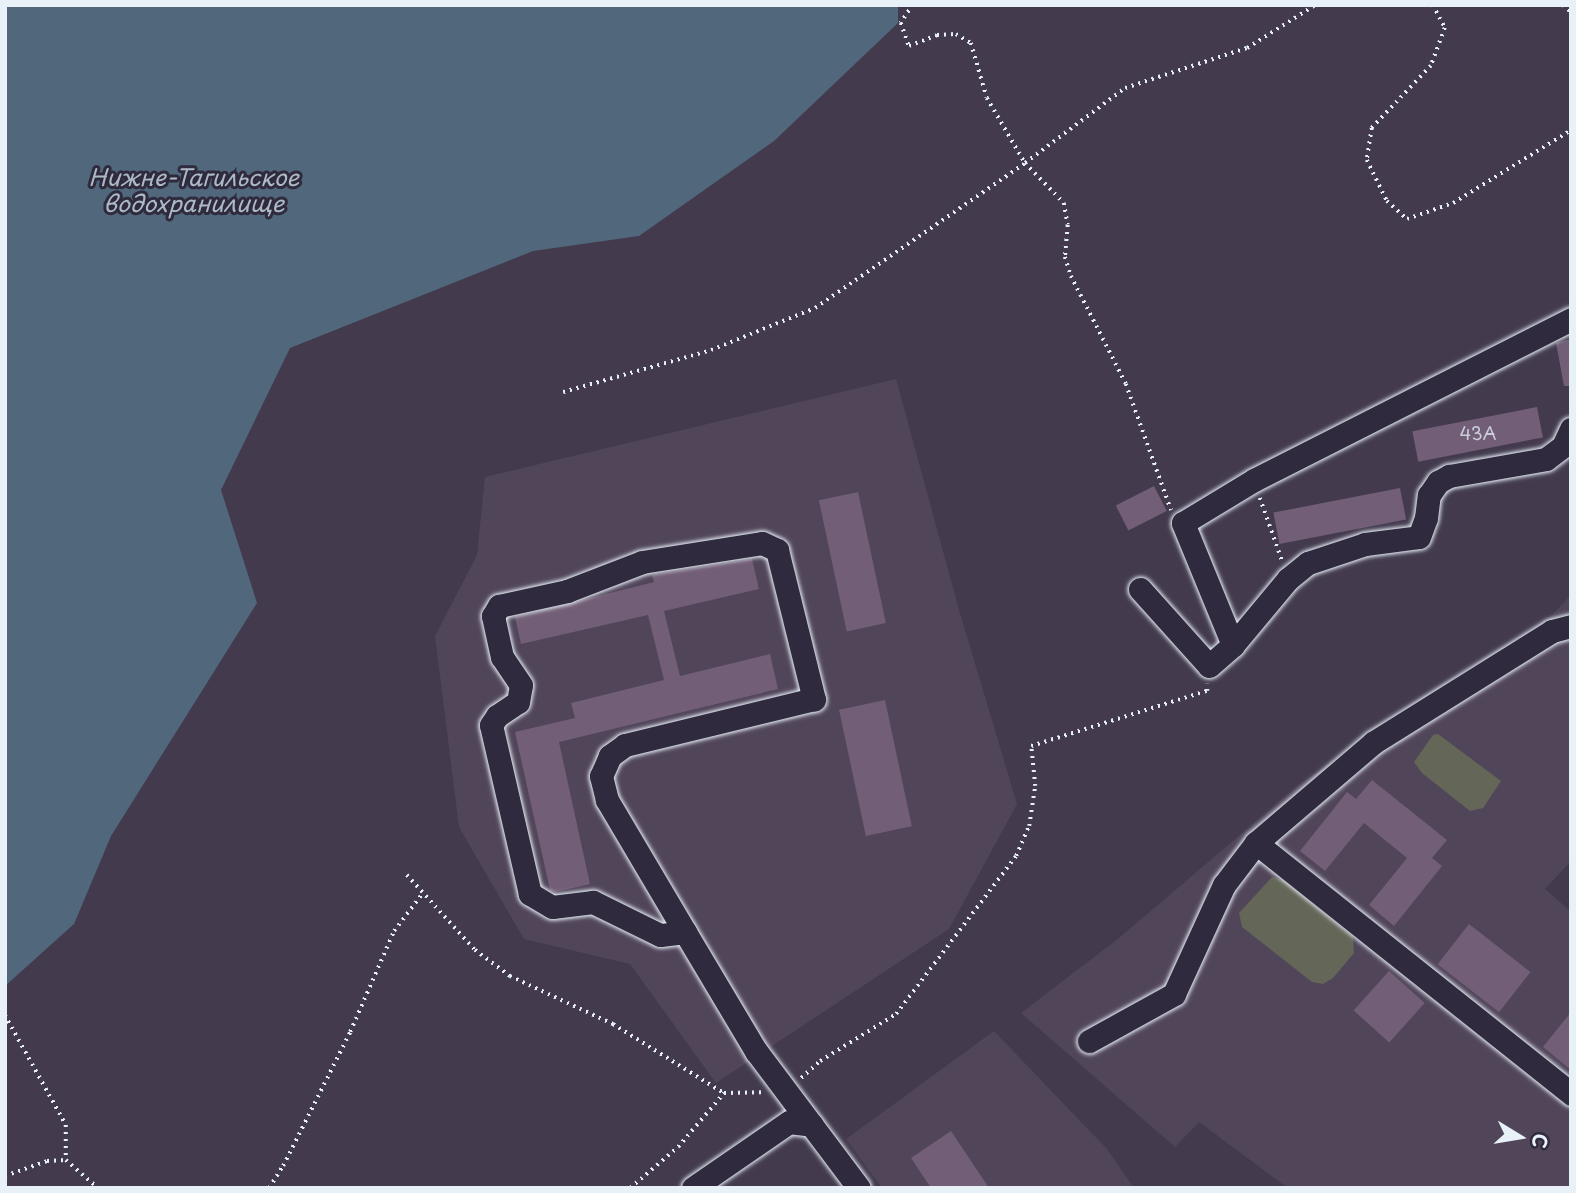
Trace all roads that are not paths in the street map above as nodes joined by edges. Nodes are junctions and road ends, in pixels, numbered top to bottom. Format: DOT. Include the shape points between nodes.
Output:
graph roads {
  1 [pos="1571,319"];
  2 [pos="1571,429"];
  3 [pos="1140,589"];
  4 [pos="1571,626"];
  5 [pos="1233,645"];
  6 [pos="1256,843"];
  7 [pos="685,932"];
  8 [pos="1089,1041"];
  9 [pos="1571,1094"];
  10 [pos="812,1125"];
  11 [pos="693,1188"];
  12 [pos="859,1188"];
  1 -- 5 [label="street" via="1254,480 1183,523"];
  2 -- 5 [label="street" via="1563,446 1546,459 1449,476 1438,482 1429,495 1419,537 1365,544 1308,563 1288,579"];
  3 -- 5 [label="street" via="1209,667"];
  4 -- 6 [label="street" via="1552,631 1373,743"];
  6 -- 8 [label="street" via="1224,885 1174,994"];
  6 -- 9 [label="street"];
  7 -- 7 [label="street" via="607,800 601,776 610,756 625,745 814,699 777,550 762,543 642,562 567,591 499,606 493,616 502,657 521,685 518,702 491,725 530,894 552,907 593,902 660,935"];
  7 -- 10 [label="street" via="756,1051"];
  10 -- 11 [label="street" via="789,1122"];
  10 -- 12 [label="street"];
}
